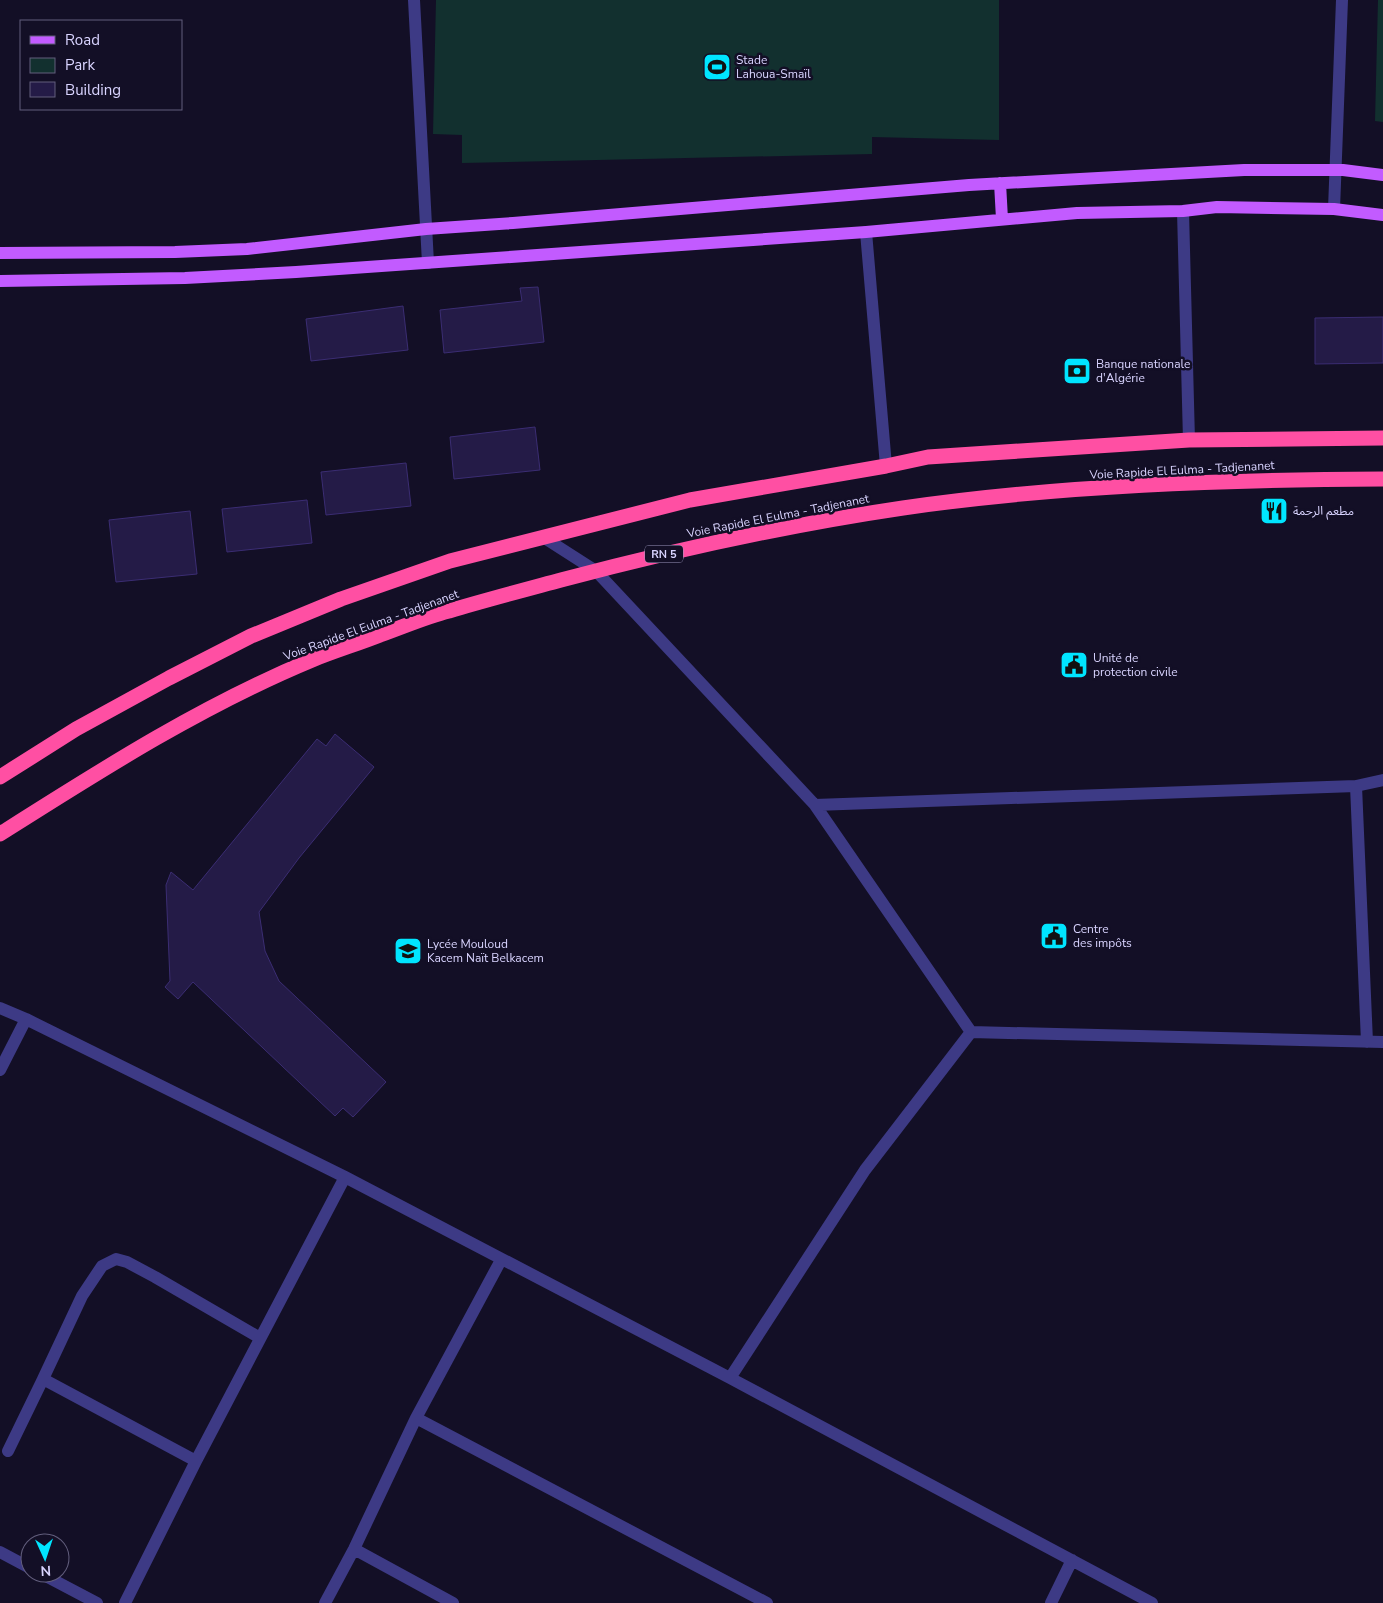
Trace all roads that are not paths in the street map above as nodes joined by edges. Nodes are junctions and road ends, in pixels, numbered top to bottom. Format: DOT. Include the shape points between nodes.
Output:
graph roads {
  1 [pos="414,0"];
  2 [pos="1342,0"];
  3 [pos="1335,170"];
  4 [pos="1383,175"];
  5 [pos="1000,183"];
  6 [pos="1334,209"];
  7 [pos="1183,211"];
  8 [pos="1383,215"];
  9 [pos="1002,219"];
  10 [pos="426,229"];
  11 [pos="866,232"];
  12 [pos="0,253"];
  13 [pos="428,263"];
  14 [pos="0,282"];
  15 [pos="1383,438"];
  16 [pos="1189,440"];
  17 [pos="886,466"];
  18 [pos="1383,479"];
  19 [pos="543,537"];
  20 [pos="596,571"];
  21 [pos="0,777"];
  22 [pos="1383,780"];
  23 [pos="1356,786"];
  24 [pos="815,805"];
  25 [pos="0,834"];
  26 [pos="0,1008"];
  27 [pos="26,1019"];
  28 [pos="971,1032"];
  29 [pos="1367,1042"];
  30 [pos="1383,1042"];
  31 [pos="0,1070"];
  32 [pos="344,1178"];
  33 [pos="501,1260"];
  34 [pos="260,1338"];
  35 [pos="730,1378"];
  36 [pos="43,1379"];
  37 [pos="416,1418"];
  38 [pos="8,1451"];
  39 [pos="196,1461"];
  40 [pos="354,1549"];
  41 [pos="0,1552"];
  42 [pos="1072,1560"];
  43 [pos="20,1563"];
  44 [pos="59,1583"];
  45 [pos="97,1603"];
  46 [pos="125,1603"];
  47 [pos="325,1603"];
  48 [pos="453,1603"];
  49 [pos="767,1603"];
  50 [pos="1051,1603"];
  51 [pos="1152,1603"];
  1 -- 10 [label="street"];
  2 -- 3 [label="street"];
  3 -- 4 [label="main road"];
  3 -- 5 [label="main road" via="1244,170"];
  3 -- 6 [label="street"];
  5 -- 9 [label="main road"];
  5 -- 10 [label="main road"];
  6 -- 7 [label="main road" via="1217,207"];
  6 -- 8 [label="main road"];
  7 -- 9 [label="main road" via="1077,213"];
  7 -- 16 [label="street"];
  9 -- 11 [label="main road"];
  10 -- 12 [label="main road" via="247,249"];
  10 -- 13 [label="street"];
  11 -- 13 [label="main road"];
  11 -- 17 [label="street"];
  13 -- 14 [label="main road" via="185,278"];
  15 -- 16 [label="highway, Voie Rapide El Eulma - Tadjenanet"];
  16 -- 17 [label="highway, Voie Rapide El Eulma - Tadjenanet" via="928,457"];
  17 -- 19 [label="highway, Voie Rapide El Eulma - Tadjenanet" via="690,500"];
  18 -- 20 [label="highway, Voie Rapide El Eulma - Tadjenanet / RN 5" via="1126,487 902,508 762,533"];
  19 -- 20 [label="street"];
  19 -- 21 [label="highway, Voie Rapide El Eulma - Tadjenanet" via="450,561 341,599 251,636 76,729"];
  20 -- 24 [label="street"];
  20 -- 25 [label="highway, Voie Rapide El Eulma - Tadjenanet / RN 5" via="445,611 312,660 169,730"];
  22 -- 23 [label="street"];
  23 -- 24 [label="street"];
  23 -- 29 [label="street"];
  24 -- 28 [label="street"];
  26 -- 27 [label="street"];
  27 -- 31 [label="street"];
  27 -- 32 [label="street"];
  28 -- 29 [label="street"];
  28 -- 35 [label="street" via="865,1170"];
  29 -- 30 [label="street"];
  32 -- 33 [label="street"];
  32 -- 34 [label="street"];
  33 -- 35 [label="street"];
  33 -- 37 [label="street"];
  34 -- 36 [label="street" via="155,1277 116,1259 102,1266 82,1296"];
  34 -- 39 [label="street"];
  35 -- 42 [label="street"];
  36 -- 38 [label="street"];
  36 -- 39 [label="street"];
  37 -- 40 [label="street"];
  37 -- 49 [label="street"];
  39 -- 46 [label="street"];
  40 -- 47 [label="street"];
  40 -- 48 [label="street"];
  41 -- 43 [label="street"];
  42 -- 50 [label="street"];
  42 -- 51 [label="street"];
  44 -- 45 [label="street"];
}
